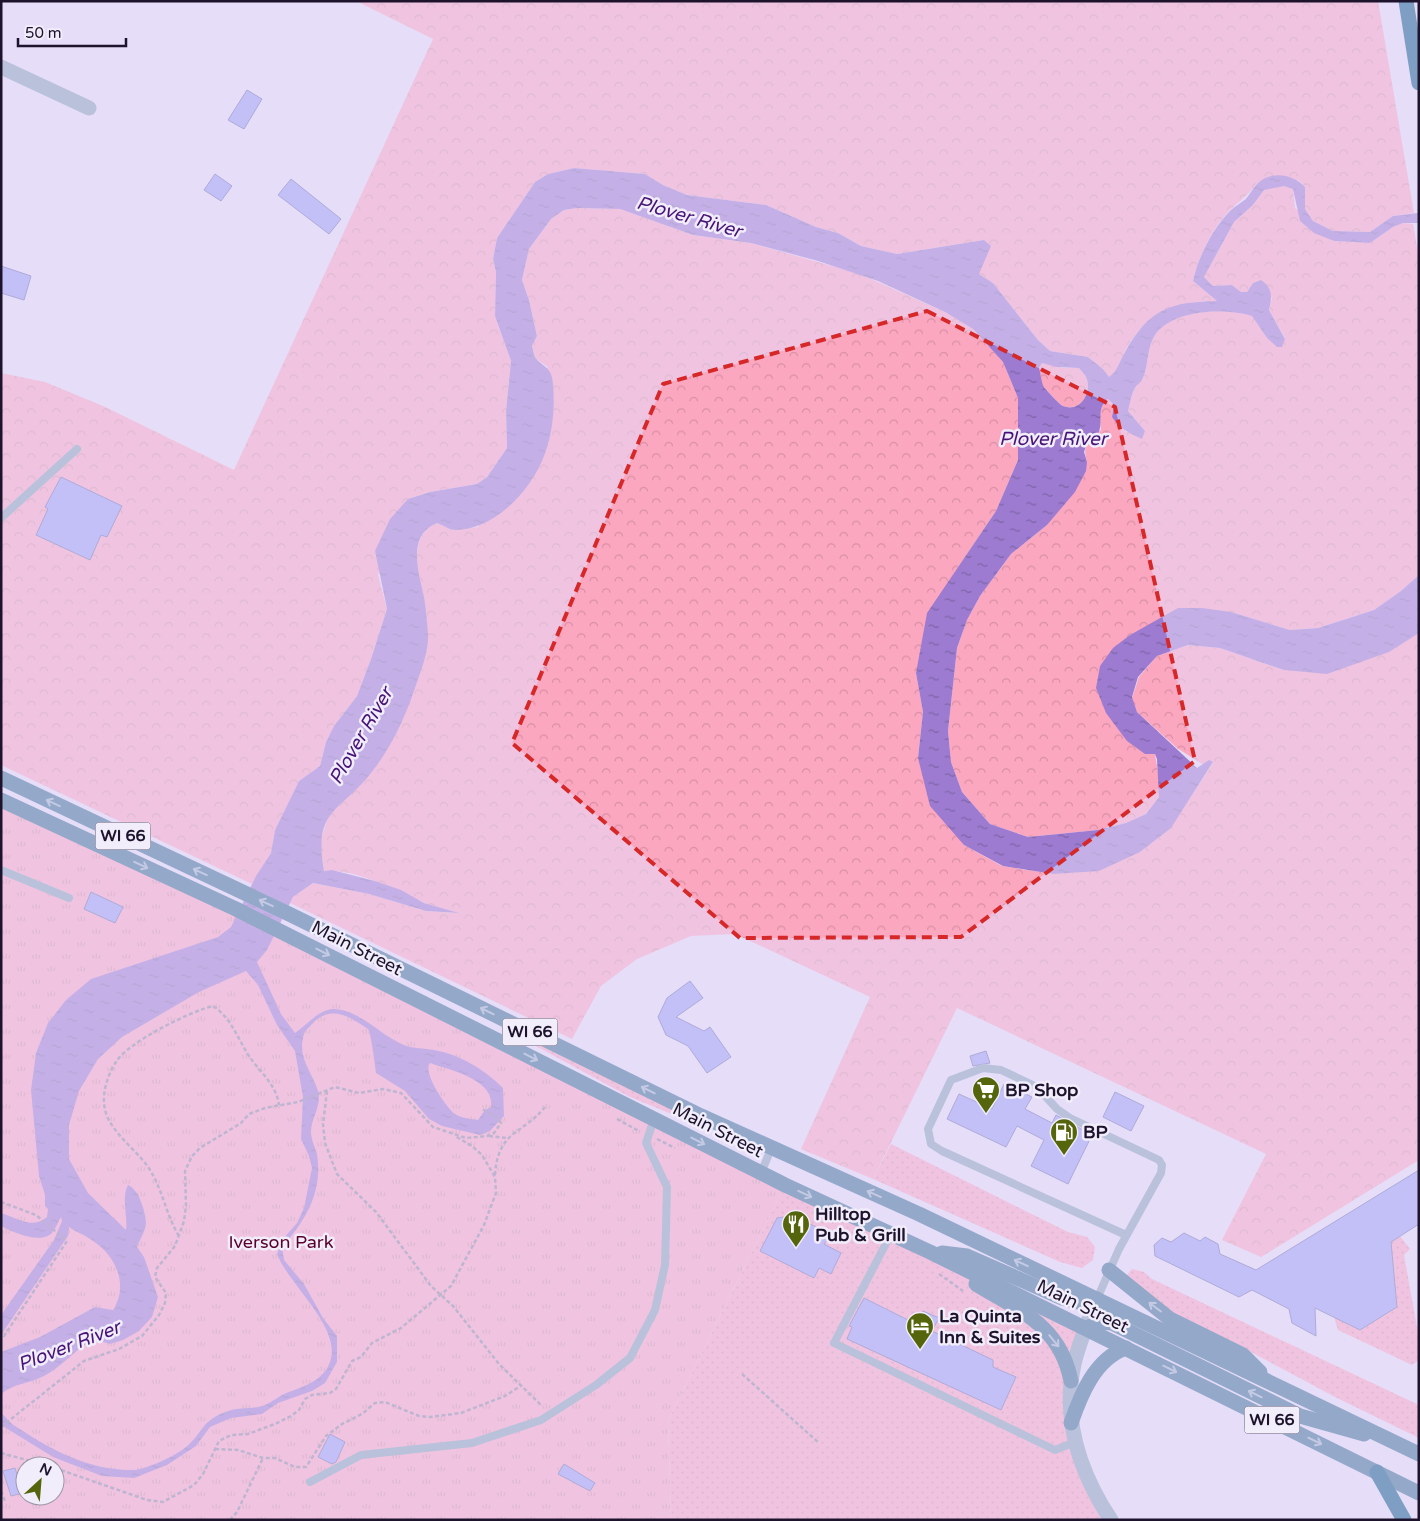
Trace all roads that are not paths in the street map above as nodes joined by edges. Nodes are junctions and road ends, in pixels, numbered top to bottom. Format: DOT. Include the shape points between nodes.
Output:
graph roads {
  1 [pos="1406,1"];
  2 [pos="1,66"];
  3 [pos="1419,83"];
  4 [pos="89,108"];
  5 [pos="77,448"];
  6 [pos="1,518"];
  7 [pos="1,778"];
  8 [pos="1,800"];
  9 [pos="1,870"];
  10 [pos="69,898"];
  11 [pos="654,1118"];
  12 [pos="771,1149"];
  13 [pos="761,1173"];
  14 [pos="891,1234"];
  15 [pos="1126,1235"];
  16 [pos="930,1252"];
  17 [pos="1109,1270"];
  18 [pos="1097,1299"];
  19 [pos="1086,1328"];
  20 [pos="1126,1348"];
  21 [pos="1071,1381"];
  22 [pos="1268,1381"];
  23 [pos="1071,1423"];
  24 [pos="1383,1437"];
  25 [pos="1075,1442"];
  26 [pos="1419,1454"];
  27 [pos="1377,1472"];
  28 [pos="310,1482"];
  29 [pos="1419,1493"];
  30 [pos="1111,1520"];
  31 [pos="1404,1520"];
  1 -- 3 [label="highway"];
  2 -- 4 [label="street"];
  5 -- 6 [label="lane"];
  12 -- 7 [label="main road, Main Street / WI 66, one-way"];
  8 -- 11 [label="main road, Main Street / WI 66, one-way" via="280,930"];
  9 -- 10 [label="lane"];
  11 -- 13 [label="main road, Main Street / WI 66, one-way"];
  11 -- 28 [label="lane" via="646,1143 666,1187 665,1265 655,1310 630,1358 596,1385 541,1420 472,1443 361,1455"];
  12 -- 13 [label="lane"];
  18 -- 12 [label="main road, Main Street / WI 66, one-way" via="919,1214"];
  13 -- 14 [label="main road, Main Street / WI 66, one-way"];
  14 -- 16 [label="main road, Main Street / WI 66"];
  14 -- 25 [label="lane" via="834,1343 1055,1450"];
  15 -- 15 [label="lane" via="1161,1173 1159,1160 1070,1118 1056,1109 1037,1087 1001,1070 983,1068 951,1080 928,1129 931,1144"];
  15 -- 17 [label="lane"];
  16 -- 18 [label="main road" via="968,1256 1062,1298 1078,1302"];
  16 -- 19 [label="main road, Main Street / WI 66"];
  16 -- 21 [label="main road, one-way" via="1039,1323 1060,1348"];
  17 -- 18 [label="lane"];
  22 -- 17 [label="main road, one-way" via="1243,1355 1170,1319"];
  18 -- 19 [label="street"];
  18 -- 22 [label="main road, Main Street / WI 66"];
  19 -- 20 [label="main road, Main Street / WI 66"];
  19 -- 21 [label="street"];
  24 -- 19 [label="main road, one-way" via="1353,1433 1300,1416 1112,1323 1101,1322"];
  20 -- 23 [label="main road" via="1108,1357 1093,1376 1077,1404"];
  20 -- 27 [label="main road, Main Street / WI 66, one-way"];
  21 -- 23 [label="street"];
  22 -- 24 [label="main road, Main Street / WI 66"];
  23 -- 25 [label="street"];
  24 -- 26 [label="main road, Main Street / WI 66"];
  25 -- 30 [label="street" via="1096,1497"];
  27 -- 29 [label="main road, Main Street / WI 66"];
  27 -- 31 [label="highway"];
}
